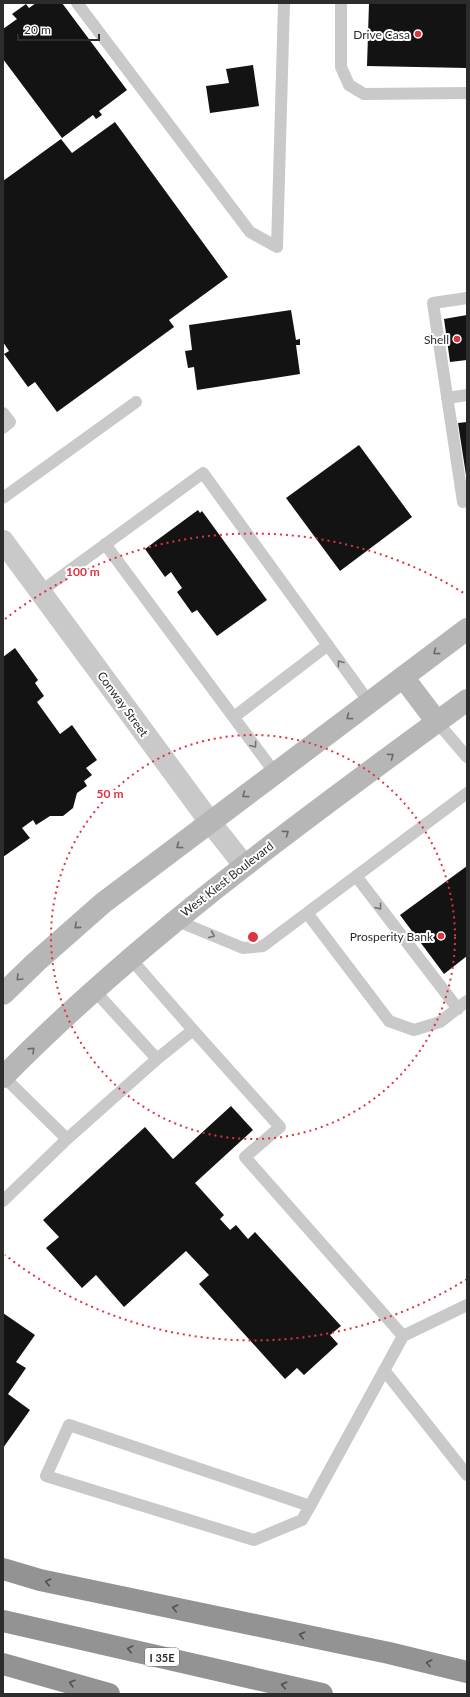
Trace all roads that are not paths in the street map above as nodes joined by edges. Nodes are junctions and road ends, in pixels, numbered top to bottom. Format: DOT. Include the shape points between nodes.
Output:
graph roads {
  1 [pos="77,3"];
  2 [pos="284,3"];
  3 [pos="341,3"];
  4 [pos="467,93"];
  5 [pos="467,298"];
  6 [pos="467,395"];
  7 [pos="448,398"];
  8 [pos="136,402"];
  9 [pos="3,413"];
  10 [pos="3,428"];
  11 [pos="3,498"];
  12 [pos="467,501"];
  13 [pos="3,541"];
  14 [pos="105,544"];
  15 [pos="40,592"];
  16 [pos="467,629"];
  17 [pos="328,646"];
  18 [pos="403,677"];
  19 [pos="467,700"];
  20 [pos="369,702"];
  21 [pos="234,717"];
  22 [pos="437,722"];
  23 [pos="467,757"];
  24 [pos="275,773"];
  25 [pos="467,793"];
  26 [pos="210,822"];
  27 [pos="244,865"];
  28 [pos="356,876"];
  29 [pos="307,912"];
  30 [pos="176,920"];
  31 [pos="130,958"];
  32 [pos="94,990"];
  33 [pos="3,994"];
  34 [pos="462,1005"];
  35 [pos="194,1030"];
  36 [pos="157,1060"];
  37 [pos="3,1077"];
  38 [pos="66,1139"];
  39 [pos="3,1201"];
  40 [pos="467,1305"];
  41 [pos="403,1336"];
  42 [pos="384,1370"];
  43 [pos="467,1475"];
  44 [pos="310,1506"];
  45 [pos="3,1569"];
  46 [pos="3,1621"];
  47 [pos="3,1664"];
  48 [pos="467,1672"];
  49 [pos="110,1694"];
  50 [pos="322,1694"];
  1 -- 2 [label="lane" via="250,232 277,248"];
  3 -- 4 [label="lane" via="341,66 349,85 364,94"];
  5 -- 7 [label="lane" via="433,303"];
  6 -- 7 [label="lane"];
  7 -- 12 [label="lane" via="463,502"];
  8 -- 11 [label="lane"];
  9 -- 10 [label="lane" via="10,422"];
  13 -- 15 [label="street, Conway Street"];
  14 -- 15 [label="lane"];
  14 -- 17 [label="lane" via="203,473"];
  14 -- 21 [label="lane"];
  15 -- 26 [label="street, Conway Street"];
  16 -- 18 [label="main road, one-way"];
  20 -- 17 [label="lane, one-way"];
  17 -- 21 [label="lane"];
  18 -- 20 [label="main road"];
  18 -- 22 [label="main road"];
  19 -- 22 [label="main road, West Kiest Boulevard"];
  20 -- 24 [label="main road, one-way"];
  21 -- 24 [label="lane, one-way"];
  22 -- 23 [label="lane"];
  27 -- 22 [label="main road, West Kiest Boulevard, one-way"];
  24 -- 26 [label="main road, one-way"];
  25 -- 28 [label="lane"];
  26 -- 27 [label="street, Conway Street"];
  26 -- 33 [label="main road, one-way" via="103,903"];
  27 -- 30 [label="main road, West Kiest Boulevard"];
  28 -- 29 [label="lane"];
  28 -- 34 [label="lane, one-way"];
  30 -- 29 [label="lane, one-way" via="243,948 263,946"];
  29 -- 34 [label="lane" via="389,1020 414,1030 440,1022"];
  30 -- 31 [label="main road, West Kiest Boulevard"];
  31 -- 32 [label="main road, West Kiest Boulevard"];
  31 -- 35 [label="lane"];
  32 -- 36 [label="lane"];
  37 -- 32 [label="main road, West Kiest Boulevard, one-way"];
  35 -- 36 [label="lane"];
  35 -- 41 [label="lane" via="280,1127 245,1157"];
  36 -- 38 [label="lane"];
  37 -- 38 [label="lane"];
  38 -- 39 [label="lane"];
  40 -- 41 [label="lane"];
  41 -- 42 [label="lane"];
  42 -- 43 [label="lane"];
  42 -- 44 [label="lane"];
  44 -- 44 [label="lane" via="302,1520 254,1540 46,1476 69,1425"];
  48 -- 45 [label="highway, one-way" via="389,1653 40,1580"];
  50 -- 46 [label="highway, I 35E, one-way"];
  49 -- 47 [label="highway, one-way"];
}
